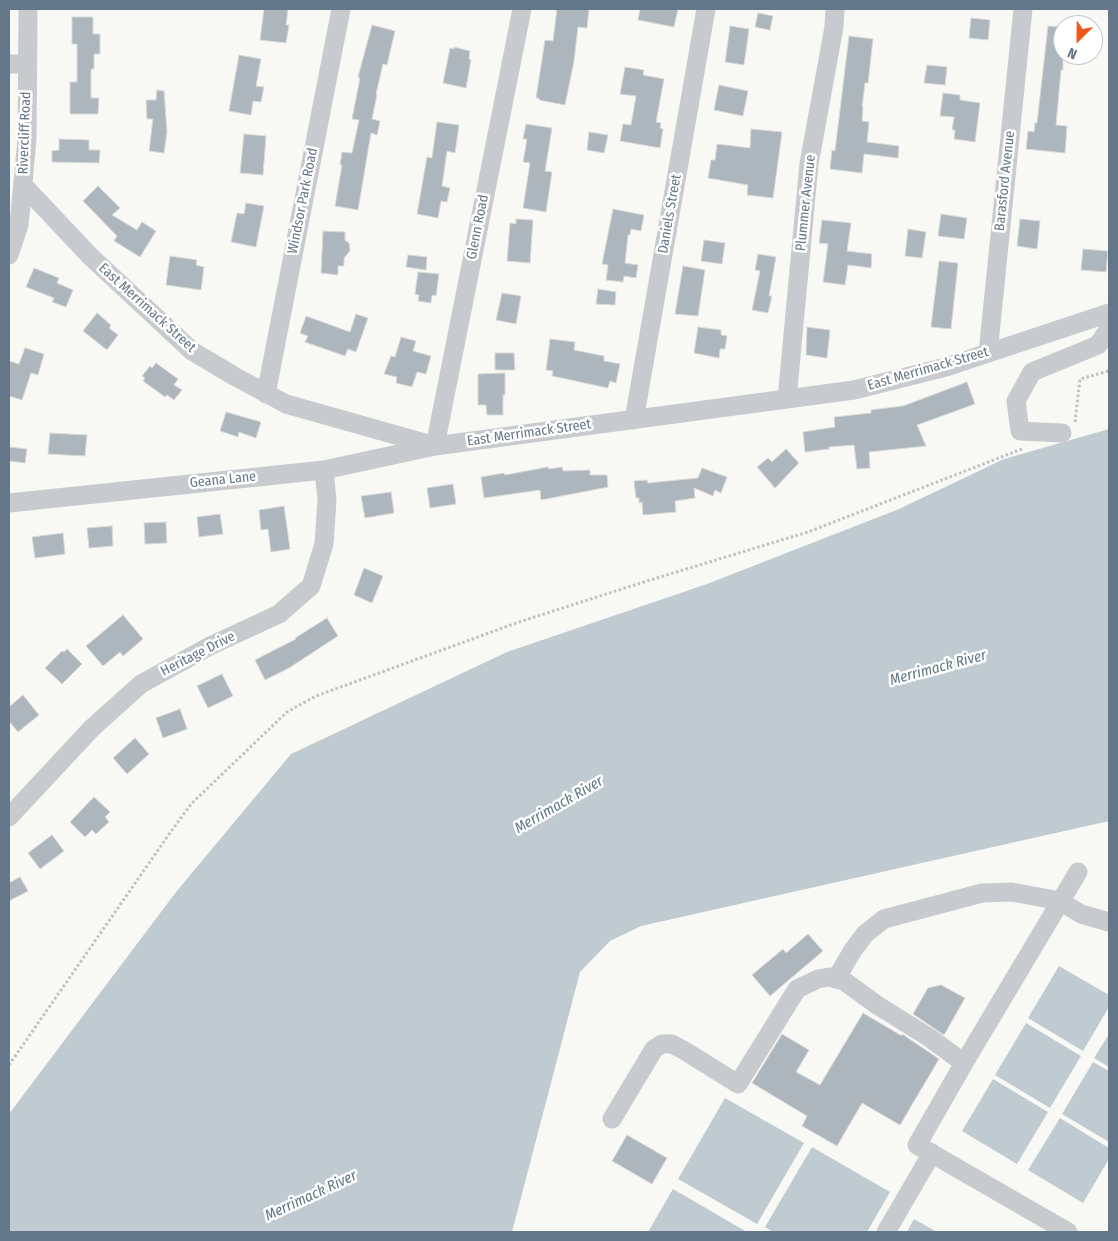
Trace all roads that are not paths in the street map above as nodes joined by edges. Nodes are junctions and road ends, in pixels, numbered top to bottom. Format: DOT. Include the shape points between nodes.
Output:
graph roads {
  1 [pos="28,9"];
  2 [pos="340,9"];
  3 [pos="522,9"];
  4 [pos="706,9"];
  5 [pos="835,9"];
  6 [pos="1023,9"];
  7 [pos="18,64"];
  8 [pos="22,185"];
  9 [pos="9,255"];
  10 [pos="1109,313"];
  11 [pos="1109,329"];
  12 [pos="988,353"];
  13 [pos="266,394"];
  14 [pos="787,399"];
  15 [pos="634,420"];
  16 [pos="1062,434"];
  17 [pos="435,446"];
  18 [pos="324,470"];
  19 [pos="9,503"];
  20 [pos="9,817"];
  21 [pos="1078,872"];
  22 [pos="1060,901"];
  23 [pos="1109,922"];
  24 [pos="836,979"];
  25 [pos="964,1063"];
  26 [pos="612,1119"];
  27 [pos="932,1153"];
  28 [pos="886,1232"];
  29 [pos="1068,1232"];
  1 -- 7 [label="street, Rivercliff Road"];
  2 -- 13 [label="street, Windsor Park Road"];
  3 -- 17 [label="street, Glenn Road"];
  4 -- 15 [label="street, Daniels Street"];
  5 -- 14 [label="street, Plummer Avenue" via="809,164"];
  6 -- 12 [label="street, Barasford Avenue"];
  7 -- 8 [label="street, Rivercliff Road" via="27,139"];
  8 -- 9 [label="street, Rivercliff Road" via="19,225"];
  8 -- 13 [label="street, East Merrimack Street" via="90,256 192,351"];
  10 -- 12 [label="street, East Merrimack Street"];
  11 -- 16 [label="street" via="1098,345 1032,372 1016,401 1020,431"];
  12 -- 14 [label="street, East Merrimack Street" via="854,390"];
  13 -- 17 [label="street, East Merrimack Street" via="286,404"];
  14 -- 15 [label="street, East Merrimack Street"];
  15 -- 17 [label="street, East Merrimack Street"];
  17 -- 18 [label="street, Geana Lane"];
  18 -- 19 [label="street, Geana Lane"];
  18 -- 20 [label="street, Heritage Drive" via="327,500 324,544 311,586 279,614 210,646 141,684 92,728"];
  21 -- 22 [label="street"];
  22 -- 23 [label="street" via="1082,914"];
  22 -- 24 [label="street" via="1012,892 982,893 884,918 852,950"];
  22 -- 25 [label="street"];
  24 -- 25 [label="street"];
  24 -- 26 [label="street" via="829,976 797,989 738,1084 672,1044 662,1044 654,1049"];
  25 -- 27 [label="street" via="917,1145"];
  27 -- 28 [label="street"];
  27 -- 29 [label="street"];
}
